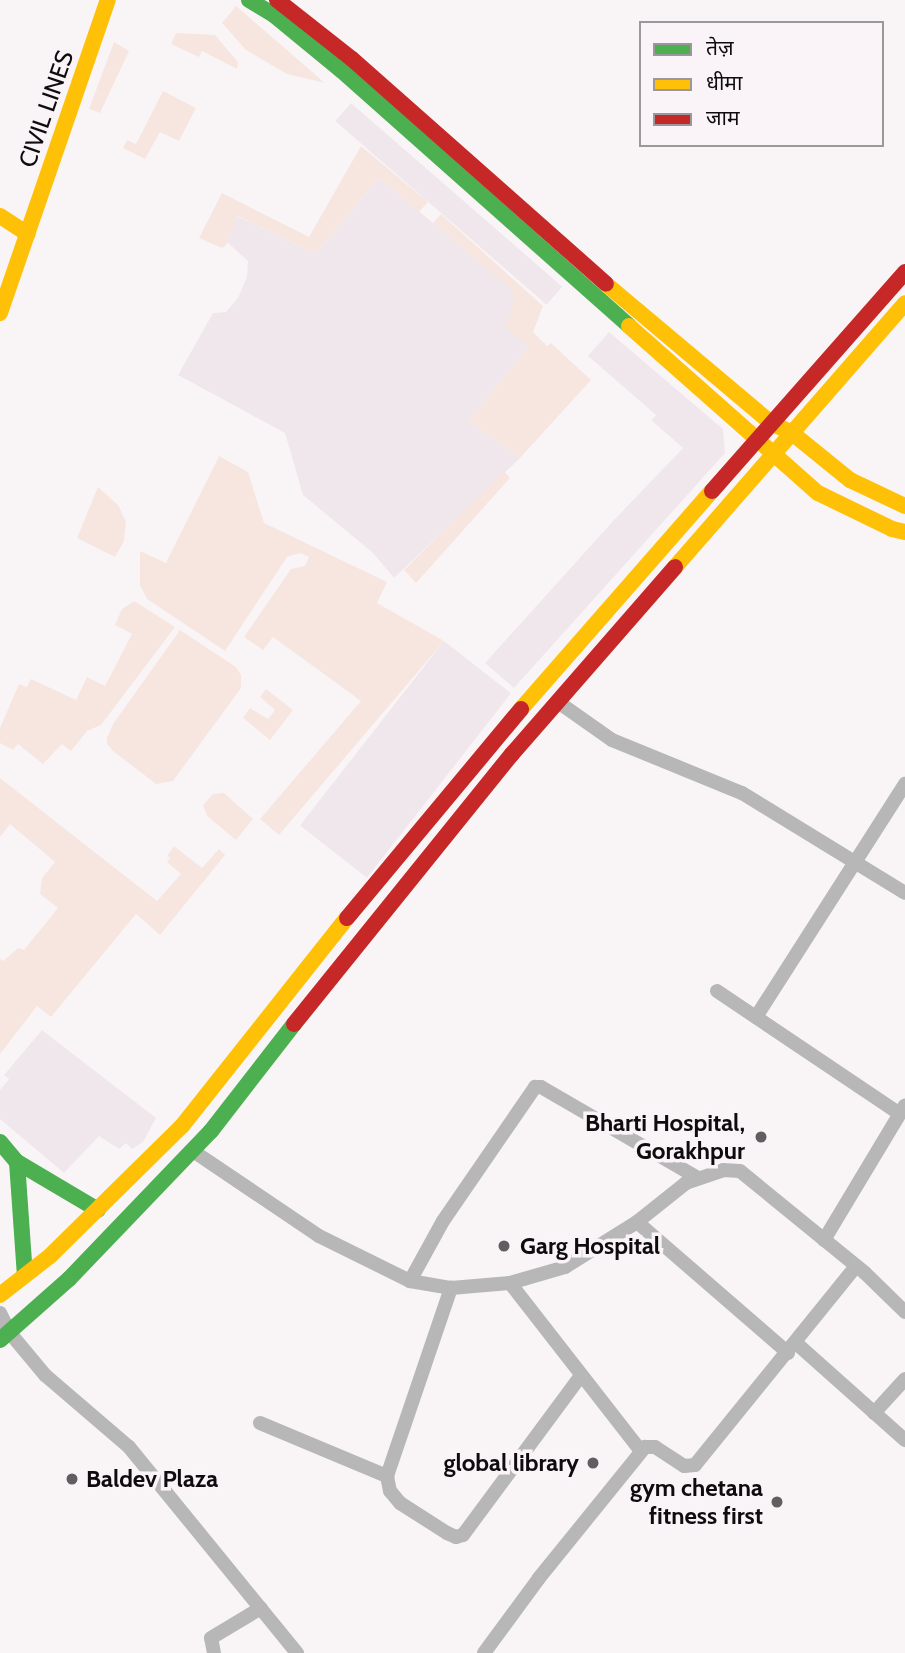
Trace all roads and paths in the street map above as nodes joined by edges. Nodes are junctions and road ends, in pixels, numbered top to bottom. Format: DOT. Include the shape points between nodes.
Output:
graph roads {
  1 [pos="108,0"];
  2 [pos="249,0"];
  3 [pos="277,0"];
  4 [pos="0,216"];
  5 [pos="27,234"];
  6 [pos="905,272"];
  7 [pos="905,303"];
  8 [pos="0,313"];
  9 [pos="771,423"];
  10 [pos="792,433"];
  11 [pos="756,439"];
  12 [pos="773,455"];
  13 [pos="905,506"];
  14 [pos="905,532"];
  15 [pos="527,702"];
  16 [pos="558,702"];
  17 [pos="546,715"];
  18 [pos="905,784"];
  19 [pos="856,864"];
  20 [pos="905,892"];
  21 [pos="343,923"];
  22 [pos="362,937"];
  23 [pos="717,991"];
  24 [pos="756,1017"];
  25 [pos="902,1110"];
  26 [pos="0,1143"];
  27 [pos="193,1151"];
  28 [pos="18,1162"];
  29 [pos="698,1178"];
  30 [pos="98,1210"];
  31 [pos="637,1222"];
  32 [pos="824,1240"];
  33 [pos="856,1266"];
  34 [pos="25,1275"];
  35 [pos="410,1281"];
  36 [pos="510,1283"];
  37 [pos="451,1288"];
  38 [pos="0,1296"];
  39 [pos="905,1312"];
  40 [pos="0,1313"];
  41 [pos="5,1336"];
  42 [pos="792,1348"];
  43 [pos="580,1377"];
  44 [pos="905,1379"];
  45 [pos="874,1413"];
  46 [pos="260,1423"];
  47 [pos="905,1440"];
  48 [pos="641,1451"];
  49 [pos="387,1476"];
  50 [pos="261,1608"];
  51 [pos="214,1653"];
  52 [pos="298,1653"];
  53 [pos="484,1653"];
  1 -- 5 [label="main road, CIVIL LINES"];
  2 -- 11 [label="main road" via="341,70"];
  3 -- 9 [label="main road" via="352,59 641,315"];
  4 -- 5 [label="main road"];
  5 -- 8 [label="main road, CIVIL LINES"];
  6 -- 9 [label="main road"];
  7 -- 10 [label="main road"];
  9 -- 10 [label="main road"];
  9 -- 11 [label="main road"];
  10 -- 12 [label="main road"];
  10 -- 13 [label="main road" via="850,481"];
  11 -- 12 [label="main road"];
  11 -- 15 [label="main road"];
  12 -- 14 [label="main road" via="818,493"];
  12 -- 16 [label="main road"];
  15 -- 17 [label="main road"];
  15 -- 21 [label="main road"];
  16 -- 17 [label="main road"];
  16 -- 19 [label="street" via="612,740 742,793"];
  17 -- 22 [label="main road"];
  18 -- 19 [label="street"];
  19 -- 20 [label="street"];
  19 -- 24 [label="street"];
  21 -- 22 [label="main road"];
  21 -- 30 [label="main road" via="182,1126"];
  22 -- 27 [label="main road"];
  23 -- 24 [label="street"];
  24 -- 25 [label="street"];
  25 -- 32 [label="street"];
  26 -- 28 [label="main road"];
  27 -- 35 [label="street" via="312,1231"];
  27 -- 41 [label="main road" via="69,1279"];
  28 -- 30 [label="main road"];
  28 -- 34 [label="main road"];
  29 -- 31 [label="street"];
  29 -- 32 [label="street" via="723,1170 740,1171"];
  29 -- 35 [label="street" via="535,1087 443,1221"];
  30 -- 34 [label="main road"];
  31 -- 36 [label="street" via="565,1267"];
  31 -- 42 [label="street"];
  32 -- 33 [label="street"];
  33 -- 39 [label="street"];
  33 -- 42 [label="street"];
  34 -- 38 [label="main road"];
  35 -- 37 [label="street"];
  36 -- 37 [label="street"];
  36 -- 43 [label="street"];
  37 -- 49 [label="street"];
  40 -- 41 [label="street"];
  41 -- 50 [label="street" via="130,1447"];
  42 -- 45 [label="street"];
  42 -- 48 [label="street" via="695,1465 684,1466 655,1447"];
  43 -- 48 [label="street"];
  43 -- 49 [label="street" via="463,1535 447,1533 400,1503 390,1491"];
  44 -- 45 [label="street"];
  45 -- 47 [label="street"];
  46 -- 49 [label="street"];
  48 -- 53 [label="street"];
  50 -- 51 [label="street" via="211,1638"];
  50 -- 52 [label="street"];
}
